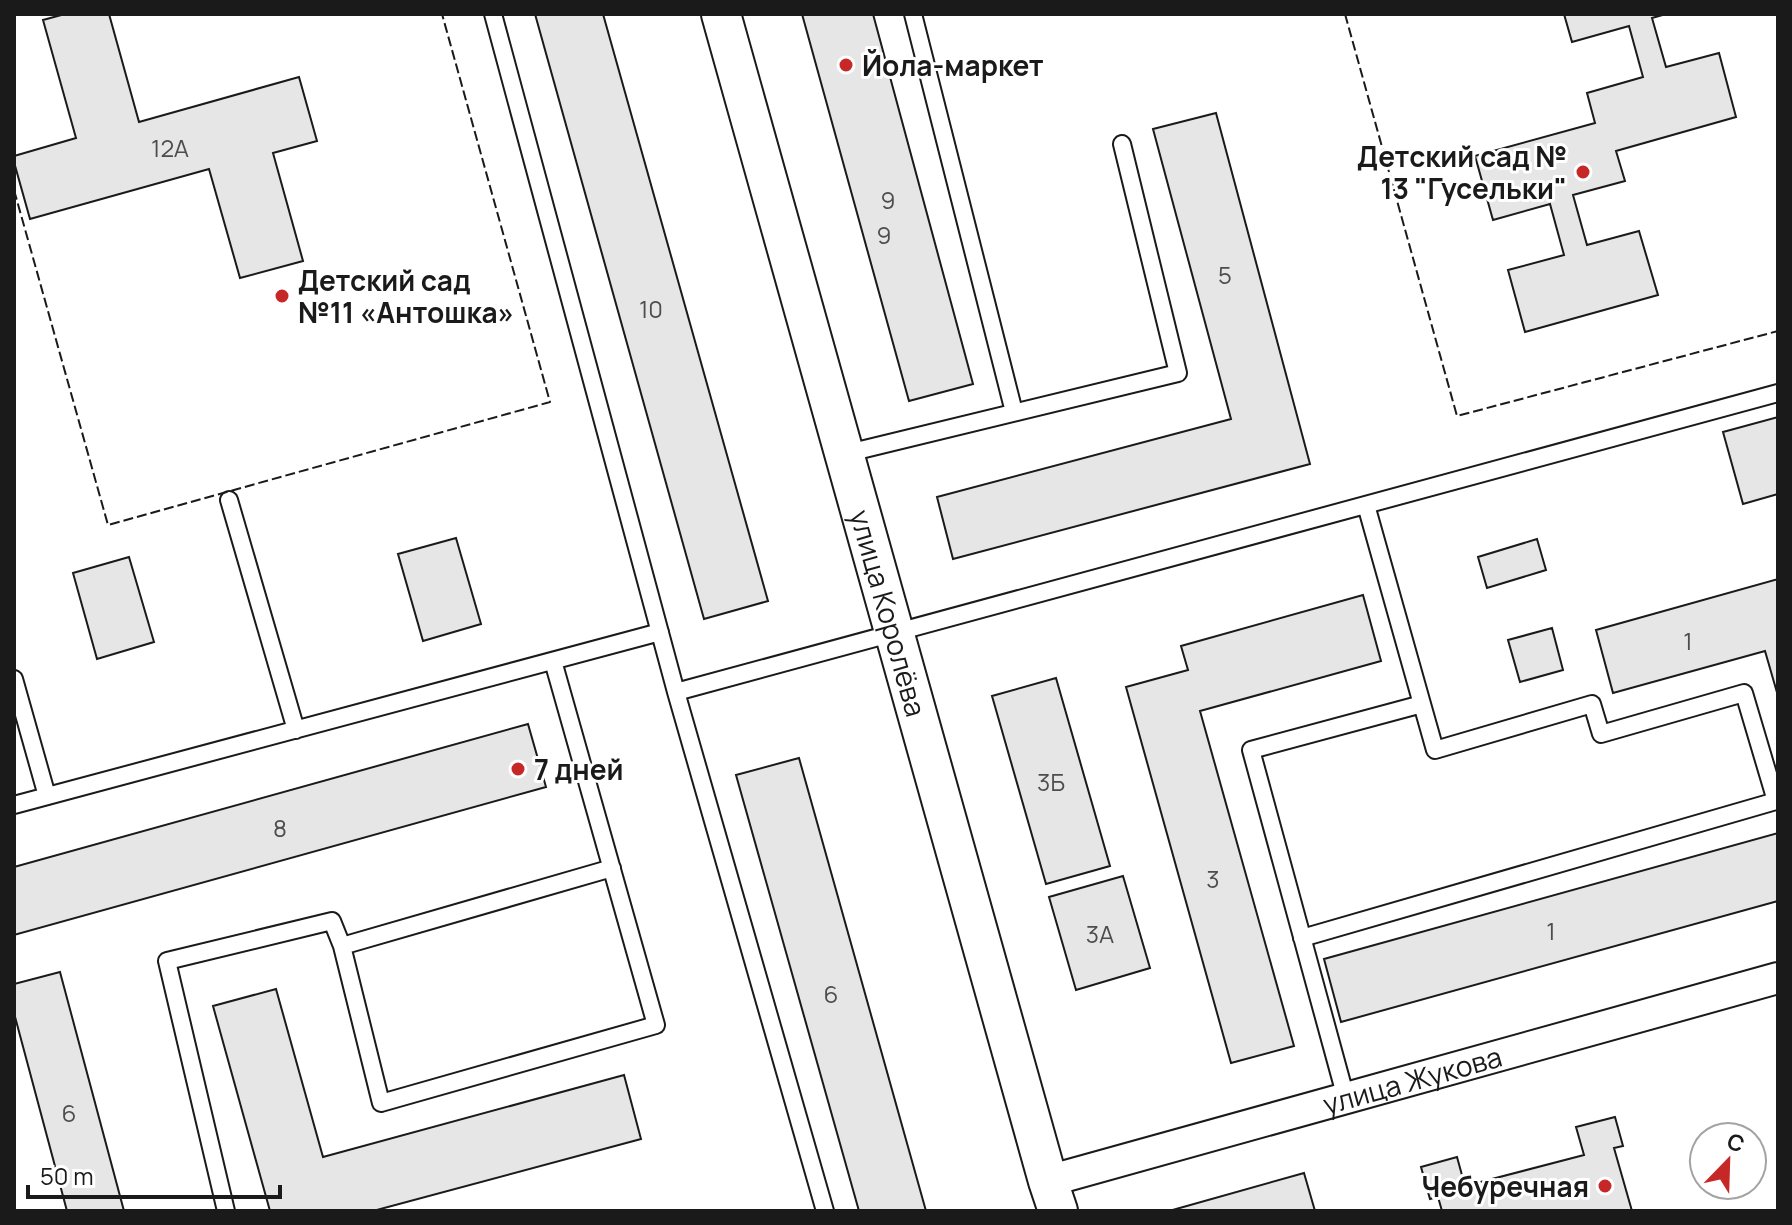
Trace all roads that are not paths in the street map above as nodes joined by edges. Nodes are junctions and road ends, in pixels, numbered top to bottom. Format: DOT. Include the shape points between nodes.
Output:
graph roads {
  1 [pos="493,14"];
  2 [pos="721,14"];
  3 [pos="913,14"];
  4 [pos="1122,144"];
  5 [pos="1778,393"];
  6 [pos="1014,412"];
  7 [pos="844,454"];
  8 [pos="229,500"];
  9 [pos="1366,505"];
  10 [pos="660,632"];
  11 [pos="894,634"];
  12 [pos="553,661"];
  13 [pos="14,679"];
  14 [pos="676,692"];
  15 [pos="1422,704"];
  16 [pos="296,730"];
  17 [pos="47,796"];
  18 [pos="14,805"];
  19 [pos="612,868"];
  20 [pos="1302,938"];
  21 [pos="342,946"];
  22 [pos="1778,978"];
  23 [pos="1346,1098"];
  24 [pos="1053,1196"];
  25 [pos="226,1211"];
  26 [pos="825,1211"];
  1 -- 10 [label="lane"];
  2 -- 7 [label="street, улица Королёва"];
  3 -- 6 [label="lane"];
  4 -- 6 [label="lane" via="1178,373"];
  5 -- 9 [label="lane"];
  6 -- 7 [label="lane"];
  7 -- 11 [label="street, улица Королёва"];
  8 -- 16 [label="lane"];
  9 -- 11 [label="lane"];
  9 -- 15 [label="lane"];
  10 -- 12 [label="lane"];
  10 -- 14 [label="lane"];
  11 -- 14 [label="lane"];
  11 -- 24 [label="street, улица Королёва"];
  12 -- 16 [label="lane"];
  12 -- 19 [label="lane"];
  13 -- 17 [label="lane"];
  14 -- 26 [label="lane"];
  15 -- 20 [label="lane" via="1251,750"];
  15 -- 20 [label="lane" via="1435,750 1592,704 1601,734 1744,693 1776,801"];
  16 -- 17 [label="lane"];
  17 -- 18 [label="lane"];
  19 -- 21 [label="lane"];
  19 -- 21 [label="lane" via="656,1025 641,1030 381,1103"];
  20 -- 23 [label="lane"];
  21 -- 25 [label="lane" via="332,921 167,961"];
  22 -- 23 [label="street, улица Жукова"];
  23 -- 24 [label="street, улица Жукова"];
}
